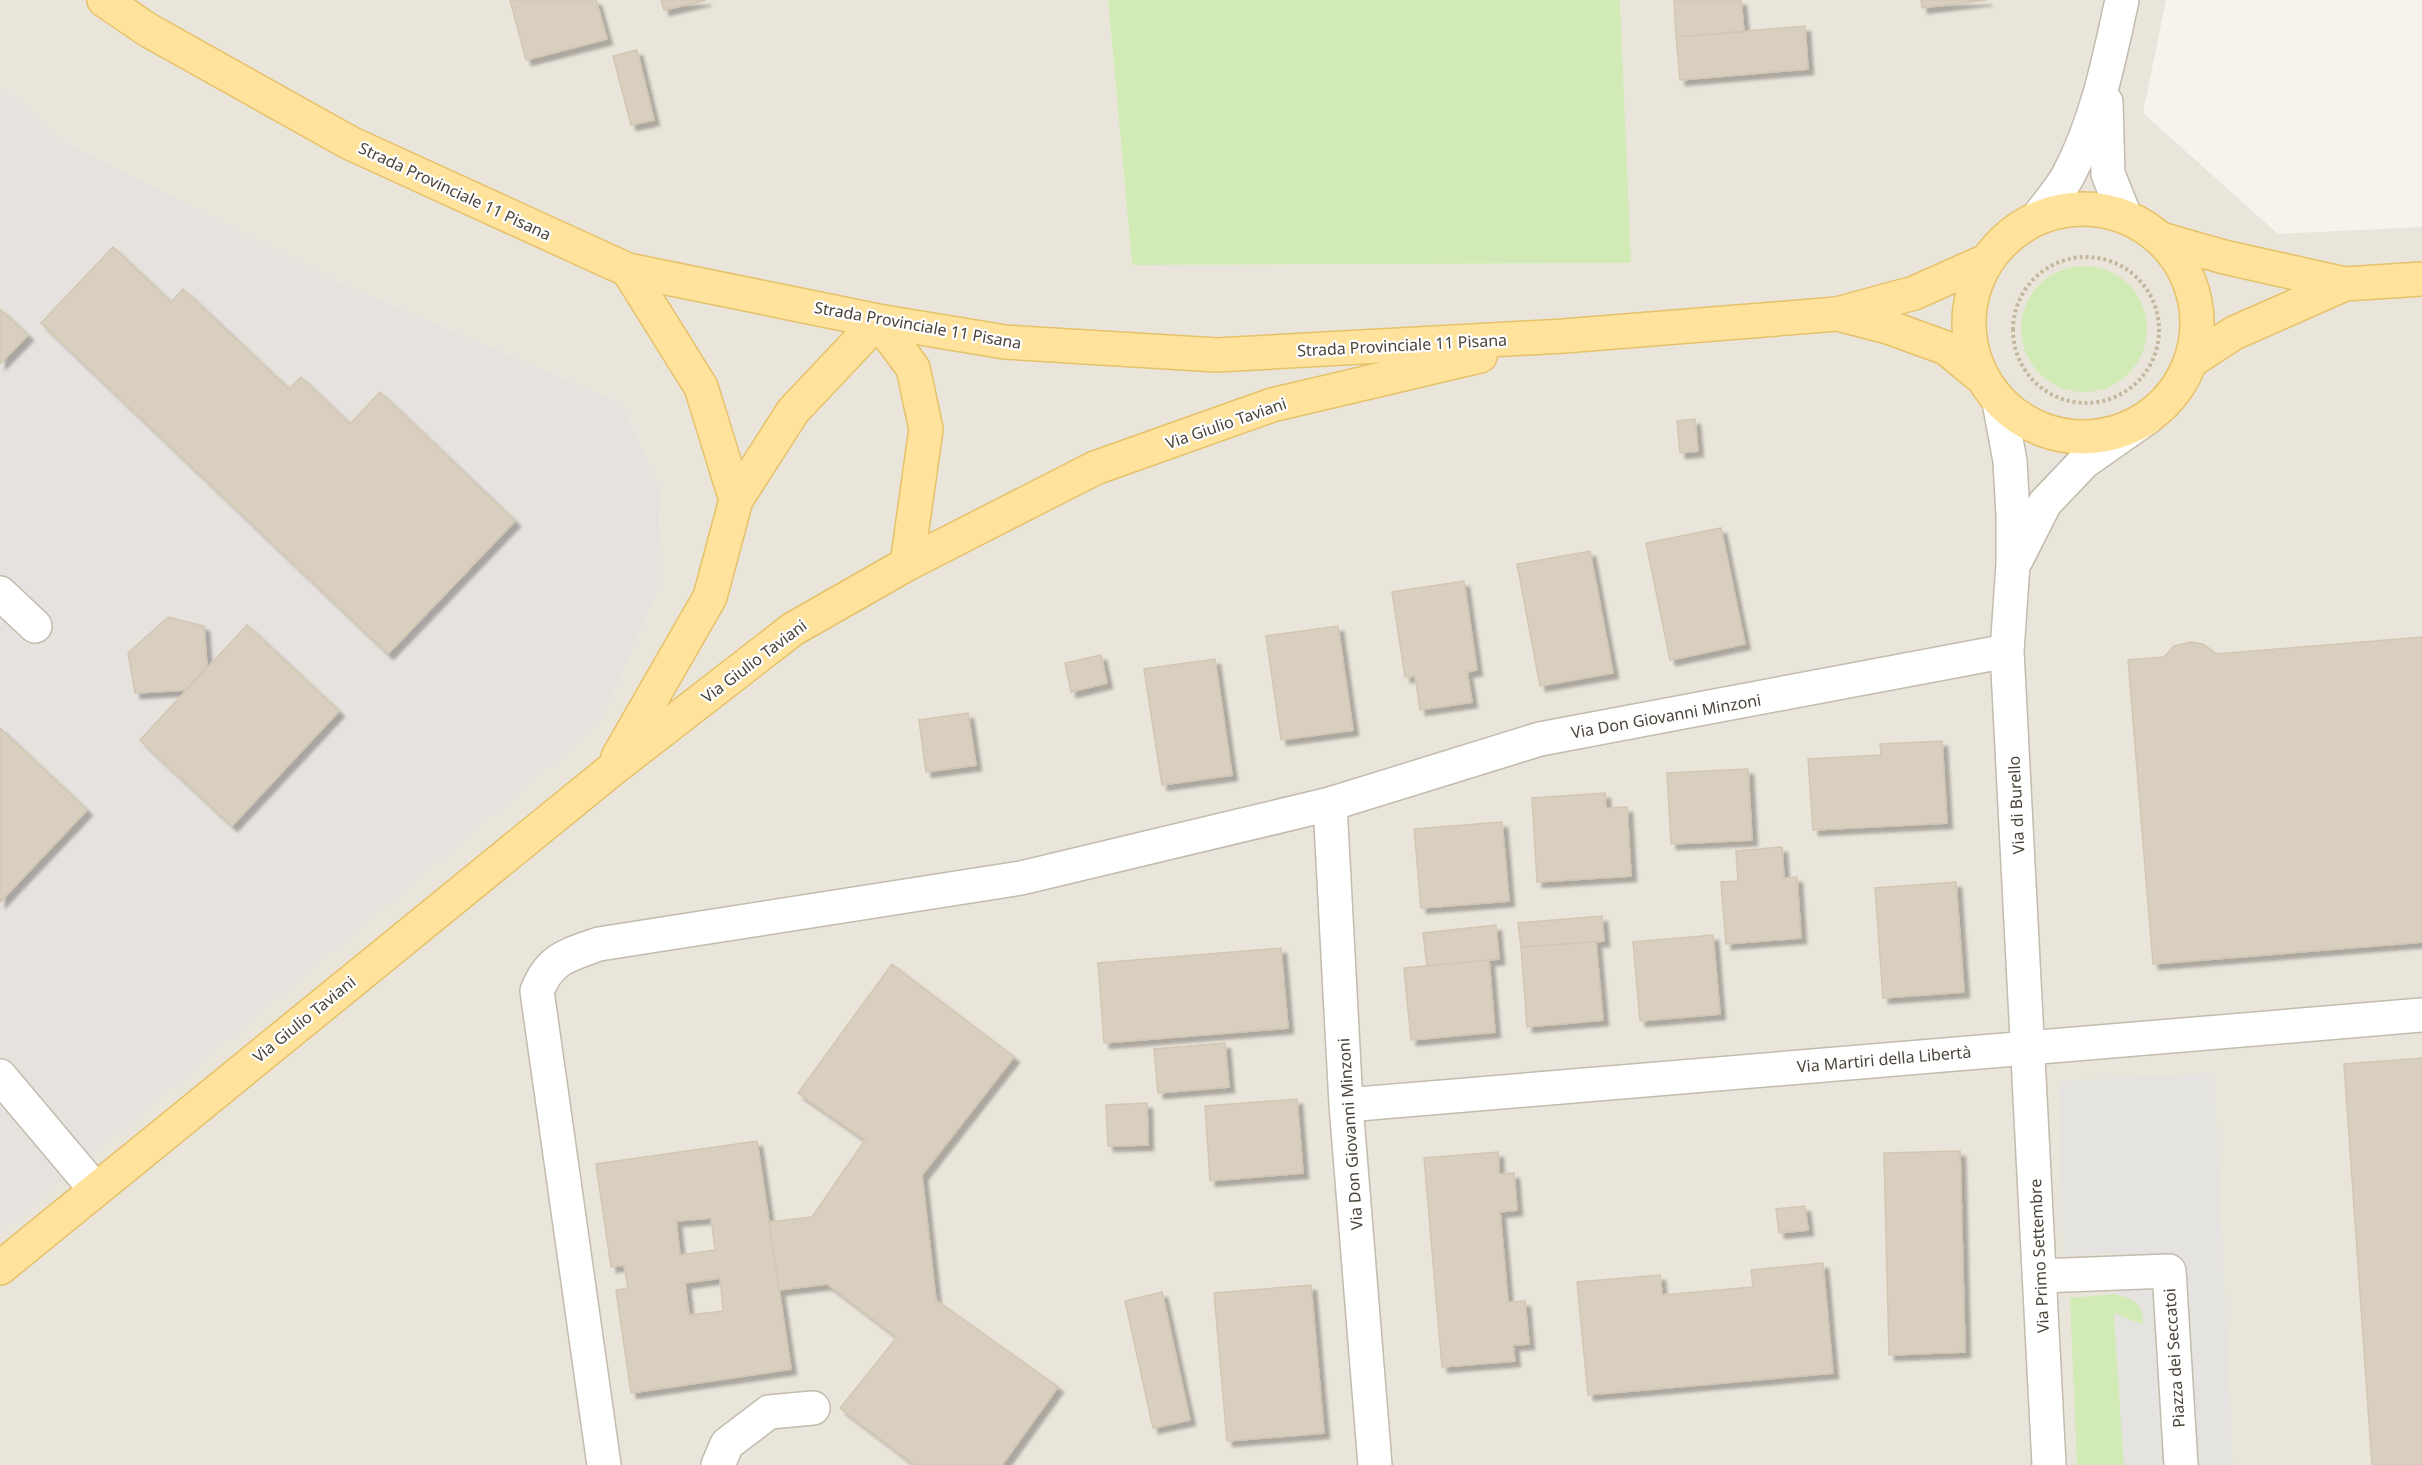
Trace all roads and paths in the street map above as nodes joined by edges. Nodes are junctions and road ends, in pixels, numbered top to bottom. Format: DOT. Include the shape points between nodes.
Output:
graph roads {
  1 [pos="104,0"];
  2 [pos="2121,0"];
  3 [pos="2107,67"];
  4 [pos="2125,216"];
  5 [pos="2038,217"];
  6 [pos="2161,239"];
  7 [pos="1986,261"];
  8 [pos="2046,267"];
  9 [pos="628,270"];
  10 [pos="2422,279"];
  11 [pos="2345,284"];
  12 [pos="1837,314"];
  13 [pos="878,321"];
  14 [pos="1564,336"];
  15 [pos="2191,361"];
  16 [pos="1980,376"];
  17 [pos="1999,402"];
  18 [pos="2148,417"];
  19 [pos="735,500"];
  20 [pos="907,564"];
  21 [pos="2013,564"];
  22 [pos="0,593"];
  23 [pos="35,626"];
  24 [pos="2007,651"];
  25 [pos="610,771"];
  26 [pos="1330,804"];
  27 [pos="2422,1015"];
  28 [pos="2029,1046"];
  29 [pos="0,1076"];
  30 [pos="1346,1105"];
  31 [pos="95,1189"];
  32 [pos="0,1268"];
  33 [pos="2040,1276"];
  34 [pos="813,1408"];
  35 [pos="604,1465"];
  36 [pos="718,1465"];
  37 [pos="1375,1465"];
  38 [pos="2049,1465"];
  39 [pos="2181,1465"];
  1 -- 9 [label="main road, Strada Provinciale 11 Pisana" via="148,30 350,143"];
  2 -- 3 [label="street"];
  3 -- 4 [label="street" via="2108,174"];
  3 -- 5 [label="street" via="2090,127 2067,177"];
  4 -- 5 [label="main road, Strada Provinciale 11 Pisana" via="2081,208"];
  4 -- 6 [label="main road, Strada Provinciale 11 Pisana"];
  5 -- 7 [label="main road, Strada Provinciale 11 Pisana" via="2018,228"];
  6 -- 11 [label="main road, Strada Provinciale 11 Pisana"];
  6 -- 15 [label="main road, Strada Provinciale 11 Pisana" via="2187,274 2194,295 2196,339"];
  7 -- 12 [label="main road, Strada Provinciale 11 Pisana" via="1914,293"];
  7 -- 16 [label="main road, Strada Provinciale 11 Pisana" via="1973,287 1968,317 1970,348"];
  8 -- 8 [label="path" via="2027,285 2015,306 2012,331 2016,356 2048,393 2071,402 2096,403 2120,395 2139,381 2153,362 2158,315 2150,292 2135,275 2114,262 2091,256 2067,258"];
  9 -- 13 [label="main road, Strada Provinciale 11 Pisana"];
  9 -- 19 [label="main road" via="700,387"];
  10 -- 11 [label="main road, Strada Provinciale 11 Pisana"];
  11 -- 15 [label="main road, Strada Provinciale 11 Pisana" via="2234,333"];
  12 -- 14 [label="main road, Strada Provinciale 11 Pisana"];
  12 -- 16 [label="main road, Strada Provinciale 11 Pisana" via="1946,348"];
  13 -- 14 [label="main road, Strada Provinciale 11 Pisana" via="1005,342 1217,355"];
  13 -- 19 [label="main road, Via Giulio Taviani" via="793,411"];
  13 -- 20 [label="main road" via="913,368 926,429"];
  14 -- 20 [label="main road, Via Giulio Taviani" via="1272,405 1095,468"];
  15 -- 18 [label="main road, Strada Provinciale 11 Pisana" via="2181,383"];
  16 -- 17 [label="main road, Strada Provinciale 11 Pisana"];
  17 -- 18 [label="main road, Strada Provinciale 11 Pisana" via="2035,428 2079,437 2122,430"];
  17 -- 21 [label="street, Via di Burello" via="2010,460"];
  18 -- 21 [label="street, Via di Burello" via="2084,462 2045,503"];
  19 -- 25 [label="main road, Via Giulio Taviani" via="710,597"];
  20 -- 25 [label="main road, Via Giulio Taviani" via="793,630"];
  21 -- 24 [label="street, Via di Burello"];
  22 -- 23 [label="street"];
  24 -- 26 [label="street, Via Don Giovanni Minzoni" via="1540,740"];
  24 -- 28 [label="street, Via di Burello"];
  25 -- 31 [label="main road, Via Giulio Taviani"];
  26 -- 30 [label="street, Via Don Giovanni Minzoni"];
  26 -- 35 [label="street, Via Don Giovanni Minzoni" via="1021,878 599,944 566,956 544,973 537,991"];
  27 -- 28 [label="street, Via Martiri della Libertà"];
  28 -- 30 [label="street, Via Martiri della Libertà"];
  28 -- 33 [label="street, Via Primo Settembre"];
  29 -- 31 [label="street"];
  30 -- 37 [label="street, Via Don Giovanni Minzoni"];
  31 -- 32 [label="main road, Via Giulio Taviani"];
  33 -- 38 [label="street, Via Primo Settembre"];
  33 -- 39 [label="street, Piazza dei Seccatoi" via="2169,1271"];
  34 -- 36 [label="street" via="769,1412 728,1444"];
}
